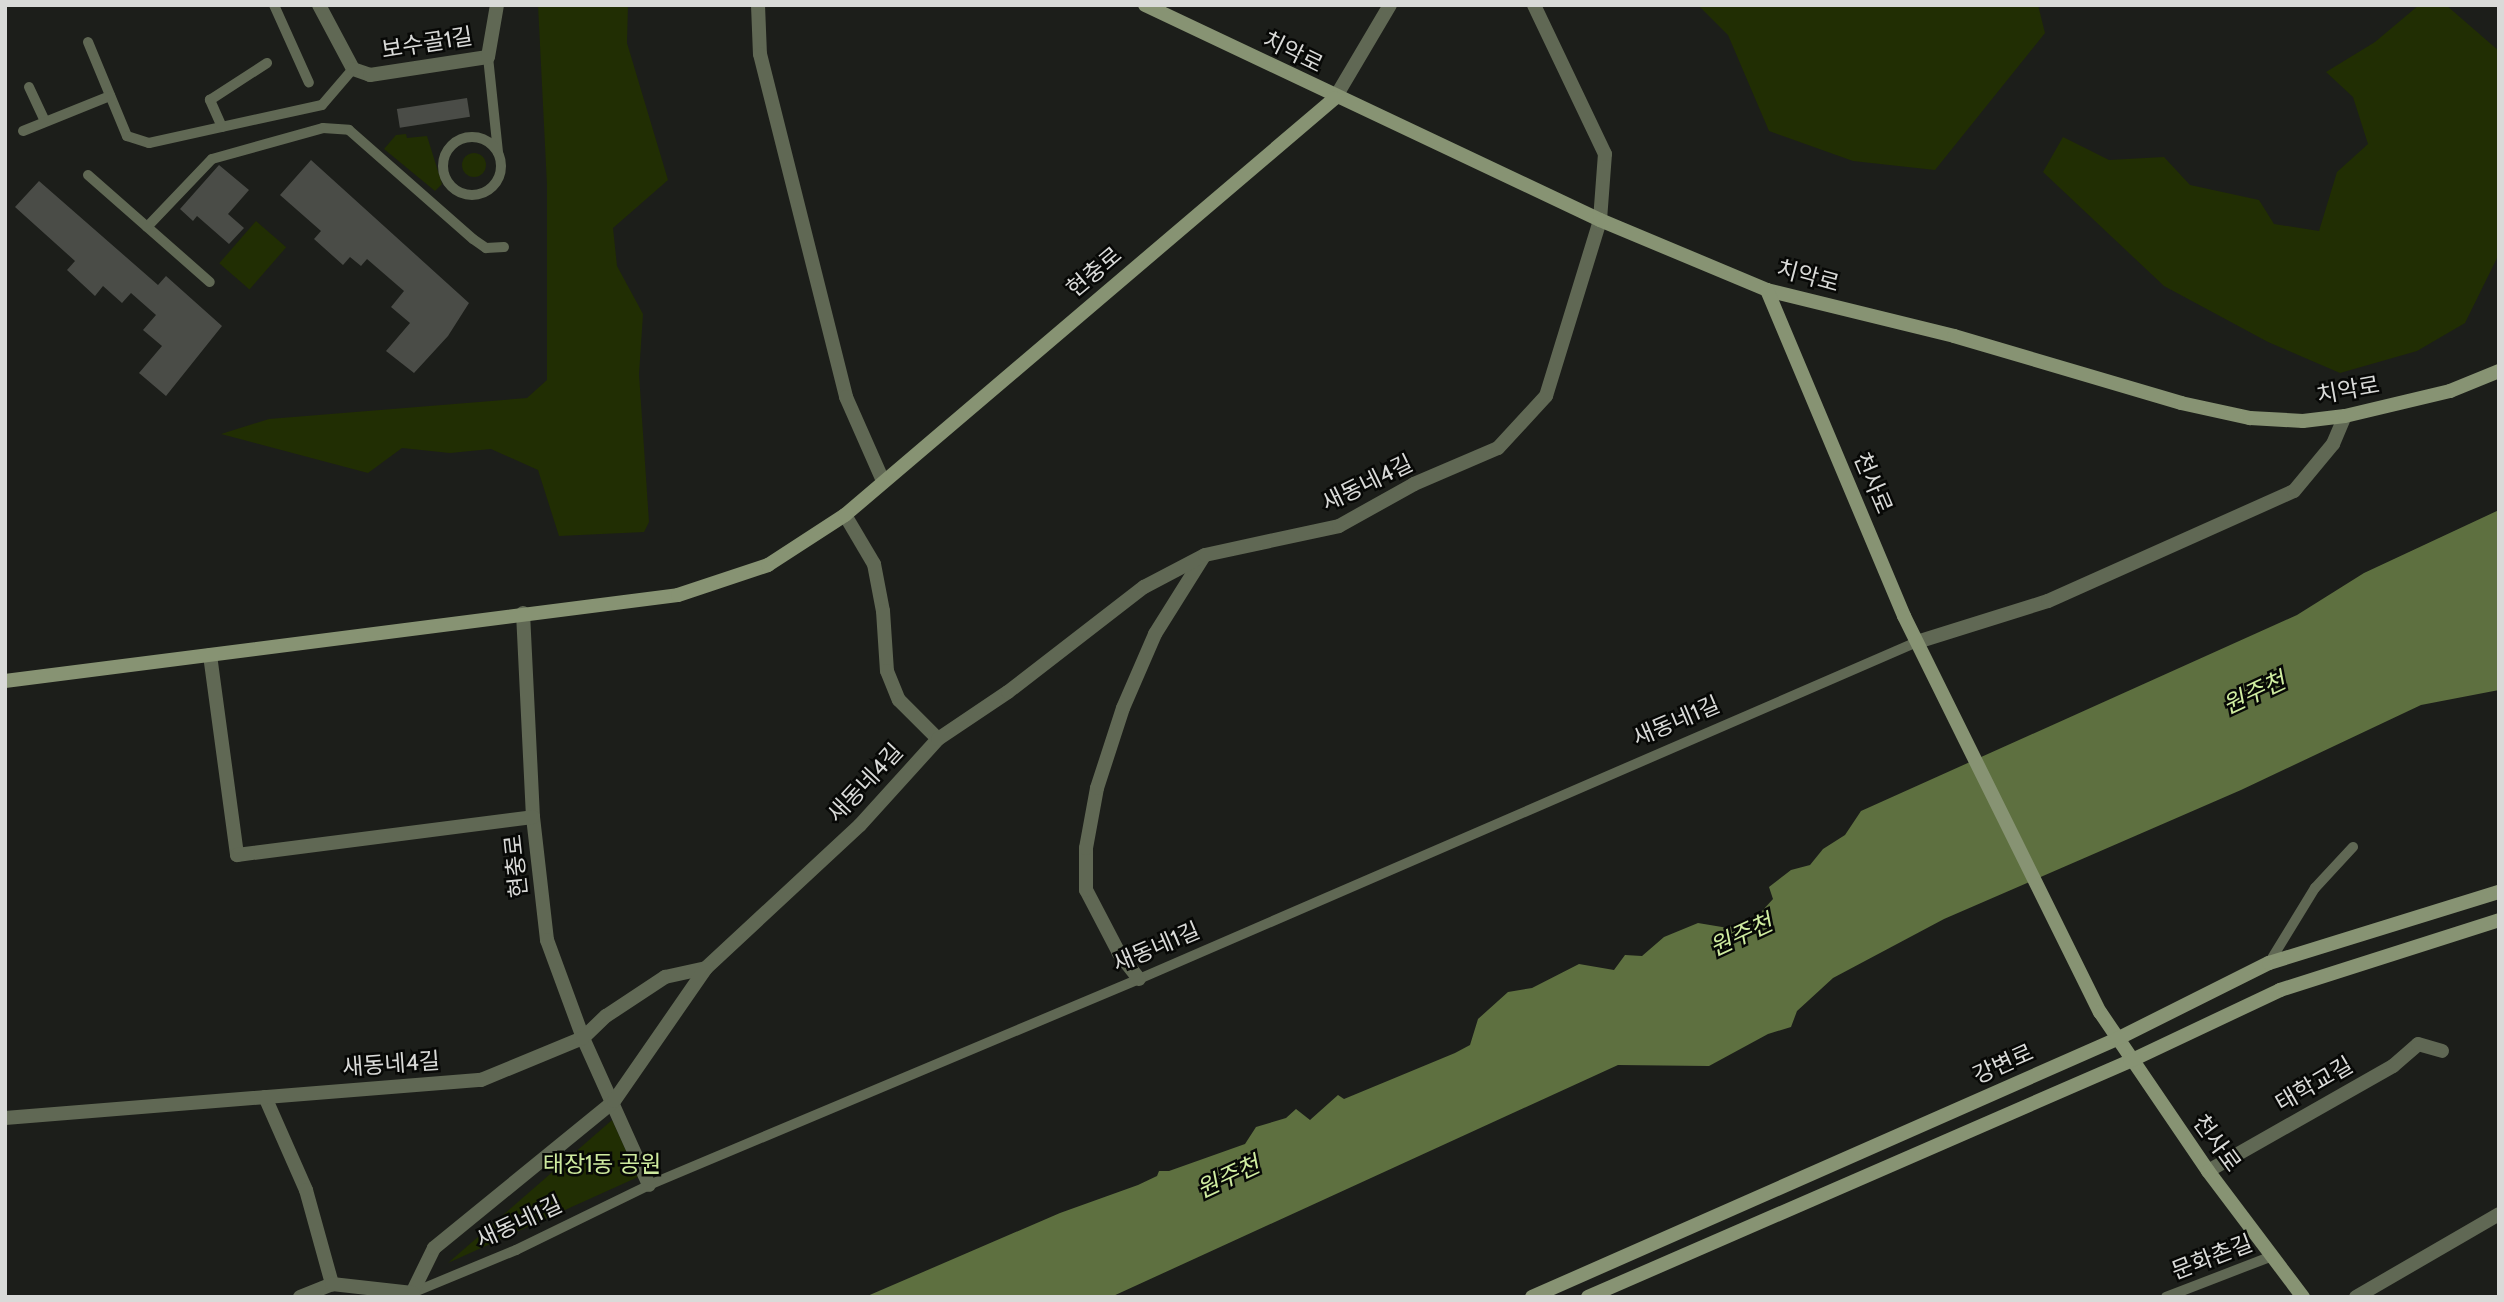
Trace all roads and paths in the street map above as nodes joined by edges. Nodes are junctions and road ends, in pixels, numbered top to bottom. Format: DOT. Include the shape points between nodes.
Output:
graph roads {
  1 [pos="274,5"];
  2 [pos="319,5"];
  3 [pos="497,5"];
  4 [pos="758,5"];
  5 [pos="1145,5"];
  6 [pos="1390,5"];
  7 [pos="1534,5"];
  8 [pos="88,42"];
  9 [pos="488,57"];
  10 [pos="267,63"];
  11 [pos="353,69"];
  12 [pos="309,83"];
  13 [pos="29,87"];
  14 [pos="110,96"];
  15 [pos="1335,98"];
  16 [pos="45,122"];
  17 [pos="222,127"];
  18 [pos="23,131"];
  19 [pos="498,154"];
  20 [pos="88,175"];
  21 [pos="1600,220"];
  22 [pos="147,227"];
  23 [pos="504,247"];
  24 [pos="210,282"];
  25 [pos="1768,289"];
  26 [pos="2499,370"];
  27 [pos="2344,416"];
  28 [pos="883,481"];
  29 [pos="845,515"];
  30 [pos="1205,555"];
  31 [pos="523,613"];
  32 [pos="1917,642"];
  33 [pos="210,655"];
  34 [pos="5,681"];
  35 [pos="938,739"];
  36 [pos="533,817"];
  37 [pos="2353,847"];
  38 [pos="2499,892"];
  39 [pos="2499,920"];
  40 [pos="2269,963"];
  41 [pos="706,968"];
  42 [pos="1139,979"];
  43 [pos="583,1038"];
  44 [pos="2117,1038"];
  45 [pos="2442,1051"];
  46 [pos="2130,1060"];
  47 [pos="265,1097"];
  48 [pos="614,1101"];
  49 [pos="5,1118"];
  50 [pos="2208,1171"];
  51 [pos="649,1185"];
  52 [pos="2499,1214"];
  53 [pos="2272,1256"];
  54 [pos="332,1284"];
  55 [pos="407,1295"];
  56 [pos="300,1297"];
  57 [pos="1532,1297"];
  58 [pos="1588,1297"];
  59 [pos="2166,1297"];
  60 [pos="2303,1297"];
  61 [pos="2356,1297"];
  1 -- 12 [label="lane"];
  2 -- 11 [label="street, 보수골1길"];
  3 -- 9 [label="street, 보수골1길"];
  4 -- 28 [label="street" via="760,54 846,397"];
  5 -- 15 [label="street, 치악로"];
  6 -- 15 [label="street"];
  7 -- 21 [label="street, 새동네4길" via="1605,154"];
  8 -- 14 [label="lane"];
  9 -- 11 [label="street, 보수골1길" via="370,75"];
  9 -- 19 [label="lane"];
  10 -- 17 [label="lane" via="210,100"];
  11 -- 17 [label="lane" via="322,105"];
  13 -- 16 [label="lane"];
  14 -- 16 [label="lane"];
  14 -- 17 [label="lane" via="127,136 149,143"];
  15 -- 21 [label="street, 치악로"];
  15 -- 28 [label="street, 현충로"];
  16 -- 18 [label="lane"];
  19 -- 19 [label="lane" via="482,138 460,139 445,156 446,178 463,193 485,192 499,175"];
  20 -- 22 [label="lane"];
  21 -- 25 [label="street, 치악로"];
  21 -- 30 [label="street, 새동네4길" via="1546,396 1498,448 1414,484 1339,526"];
  22 -- 23 [label="lane" via="212,159 323,128 349,130 473,239 486,248"];
  22 -- 24 [label="lane"];
  25 -- 27 [label="street, 치악로" via="1954,336 2181,403 2250,418 2303,421"];
  25 -- 32 [label="street, 천사로"];
  26 -- 27 [label="street, 치악로" via="2450,391"];
  27 -- 32 [label="street" via="2333,444 2294,491 2048,601"];
  28 -- 29 [label="street, 현충로"];
  29 -- 31 [label="street, 현충로" via="768,565 678,595"];
  29 -- 35 [label="street" via="874,564 887,671 900,700"];
  30 -- 35 [label="street, 새동네4길" via="1144,587 1008,692"];
  30 -- 42 [label="street" via="1155,634 1123,708 1097,788 1086,848 1086,890 1119,953"];
  31 -- 33 [label="street, 현충로"];
  31 -- 36 [label="street, 현충로"];
  32 -- 42 [label="lane, 새동네1길"];
  32 -- 44 [label="street, 천사로"];
  33 -- 34 [label="street, 현충로"];
  33 -- 36 [label="street" via="237,855"];
  35 -- 41 [label="street, 새동네4길" via="860,825"];
  36 -- 43 [label="street, 현충로" via="547,940"];
  37 -- 40 [label="lane" via="2315,888"];
  38 -- 40 [label="street, 강변로"];
  39 -- 46 [label="street, 강변로" via="2280,990"];
  40 -- 44 [label="street, 강변로"];
  41 -- 43 [label="street, 새동네4길" via="665,977 606,1016"];
  41 -- 48 [label="street, 새동네1길"];
  42 -- 51 [label="lane, 새동네1길"];
  43 -- 47 [label="street, 새동네4길" via="481,1080"];
  43 -- 48 [label="street, 현충로"];
  44 -- 46 [label="street, 천사로"];
  44 -- 57 [label="street, 강변로"];
  45 -- 50 [label="street, 태학교길" via="2418,1044 2393,1066"];
  46 -- 50 [label="street, 천사로"];
  46 -- 58 [label="street, 강변로"];
  47 -- 49 [label="street, 새동네4길"];
  47 -- 54 [label="street" via="306,1190"];
  48 -- 51 [label="street, 현충로"];
  48 -- 55 [label="street, 새동네1길" via="434,1248"];
  50 -- 53 [label="street, 천사로"];
  51 -- 55 [label="lane, 새동네1길" via="516,1250"];
  52 -- 61 [label="street"];
  53 -- 59 [label="lane, 문화촌길"];
  53 -- 60 [label="street, 천사로"];
  54 -- 55 [label="street, 새동네1길"];
  54 -- 56 [label="street, 새동네1길"];
}
